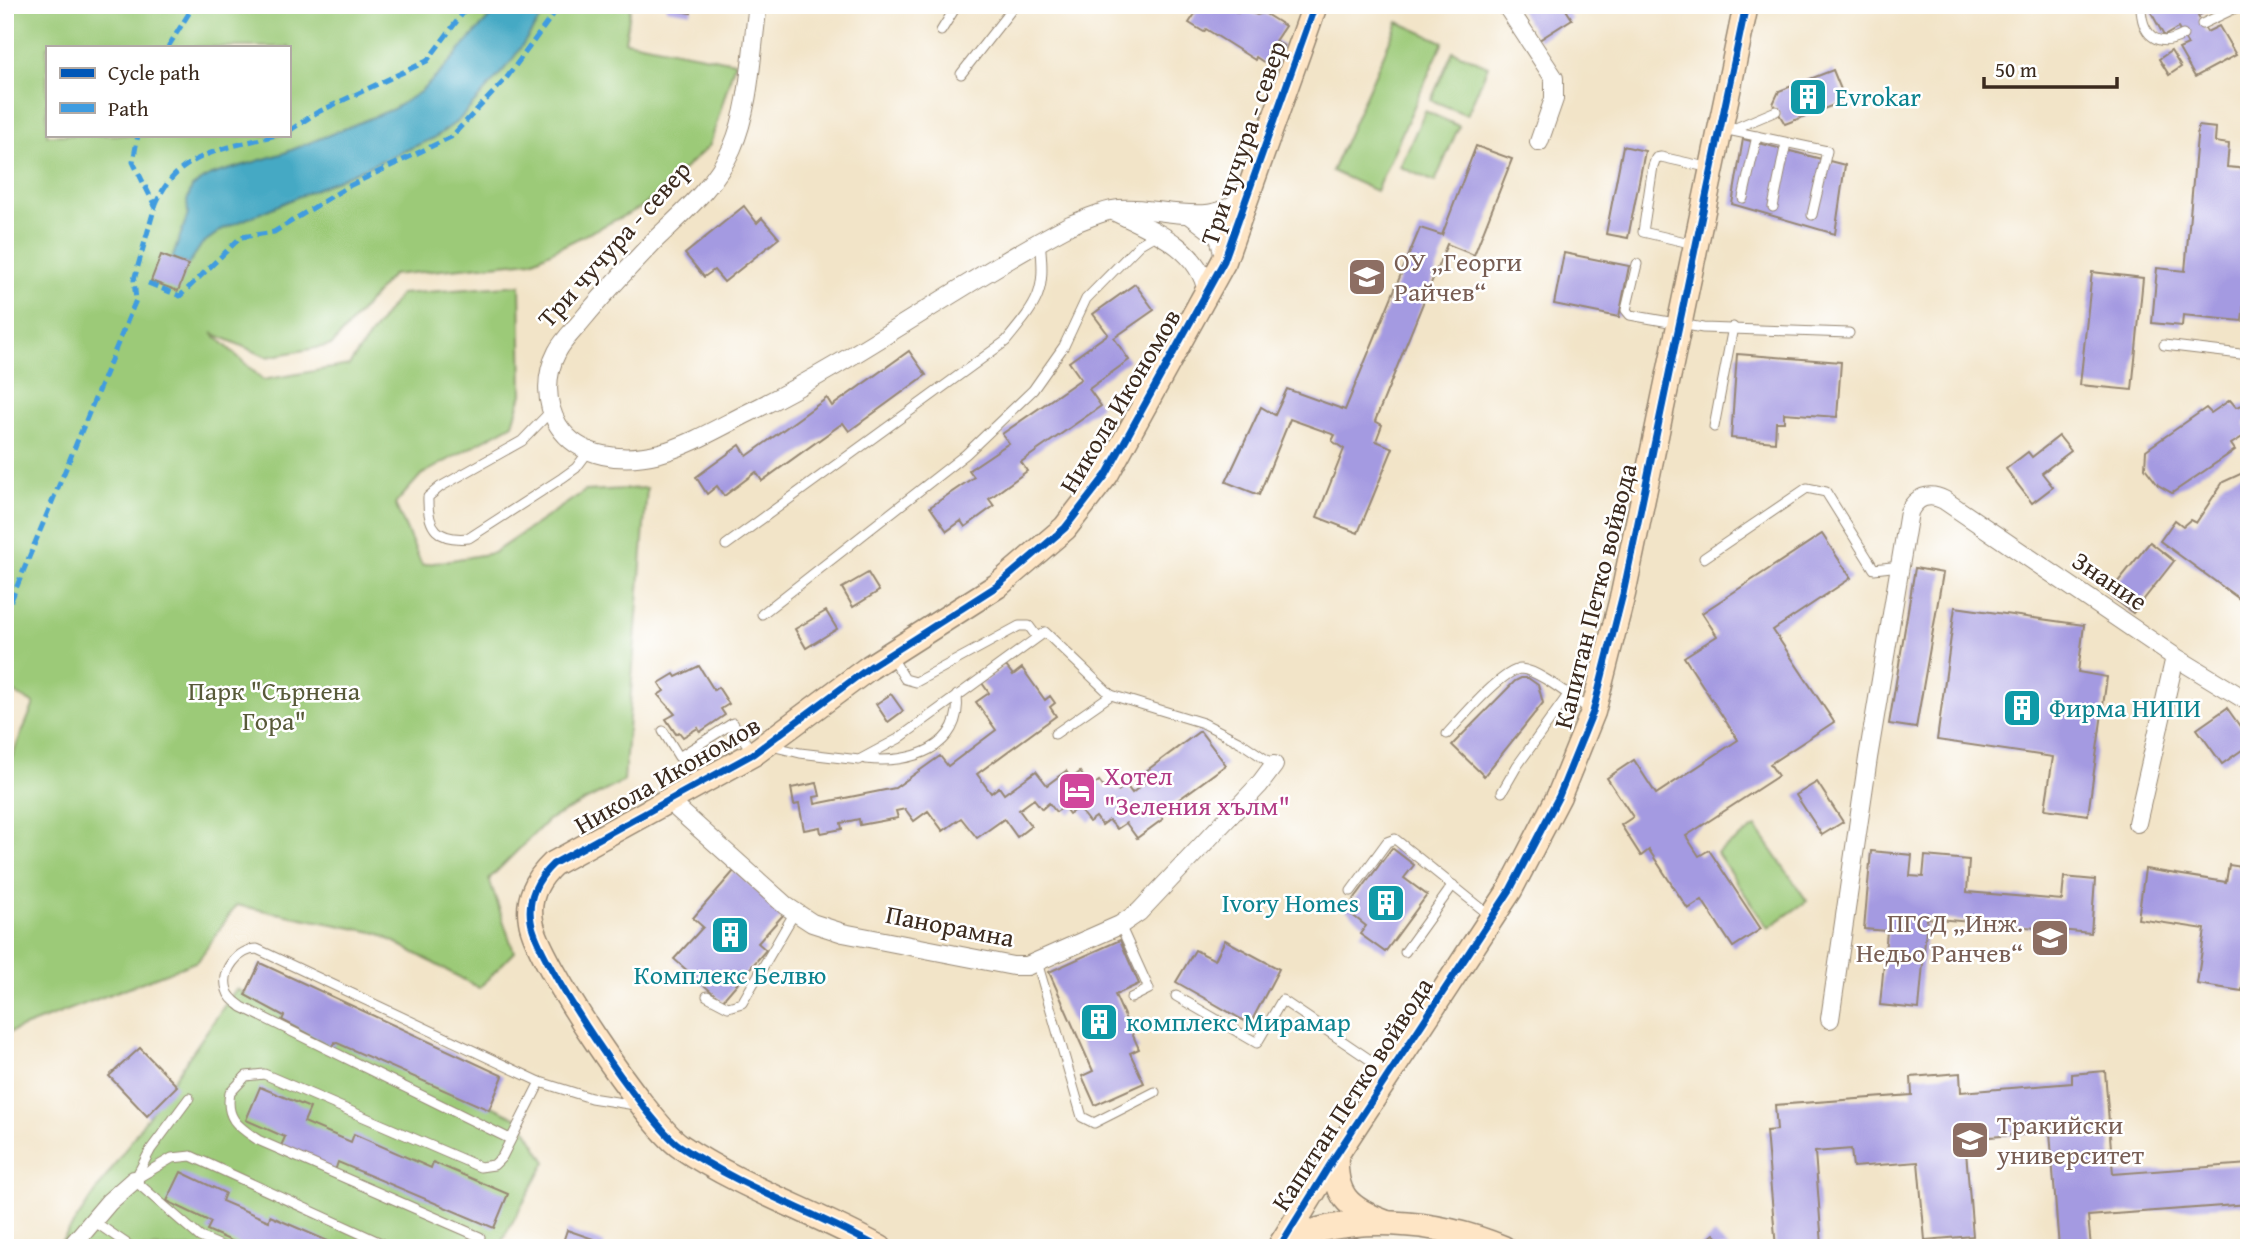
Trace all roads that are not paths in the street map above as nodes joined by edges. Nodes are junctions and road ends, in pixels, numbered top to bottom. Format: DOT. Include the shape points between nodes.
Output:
graph roads {
  1 [pos="758,5"];
  2 [pos="957,5"];
  3 [pos="1014,5"];
  4 [pos="1315,5"];
  5 [pos="1506,5"];
  6 [pos="1746,5"];
  7 [pos="2141,5"];
  8 [pos="2242,5"];
  9 [pos="2202,24"];
  10 [pos="941,31"];
  11 [pos="2182,36"];
  12 [pos="961,74"];
  13 [pos="1776,111"];
  14 [pos="1726,130"];
  15 [pos="1757,136"];
  16 [pos="1539,142"];
  17 [pos="1786,143"];
  18 [pos="1713,169"];
  19 [pos="1255,179"];
  20 [pos="1743,198"];
  21 [pos="1773,207"];
  22 [pos="1112,210"];
  23 [pos="1189,214"];
  24 [pos="1812,215"];
  25 [pos="1158,233"];
  26 [pos="1040,241"];
  27 [pos="1697,245"];
  28 [pos="1192,258"];
  29 [pos="1224,261"];
  30 [pos="1637,264"];
  31 [pos="1207,293"];
  32 [pos="1681,322"];
  33 [pos="1733,327"];
  34 [pos="1849,333"];
  35 [pos="2164,345"];
  36 [pos="2249,355"];
  37 [pos="551,411"];
  38 [pos="1714,428"];
  39 [pos="588,452"];
  40 [pos="726,545"];
  41 [pos="1703,558"];
  42 [pos="1900,566"];
  43 [pos="762,614"];
  44 [pos="1037,637"];
  45 [pos="890,654"];
  46 [pos="2175,657"];
  47 [pos="957,695"];
  48 [pos="1111,695"];
  49 [pos="1568,695"];
  50 [pos="2249,702"];
  51 [pos="1593,712"];
  52 [pos="663,731"];
  53 [pos="1055,734"];
  54 [pos="1447,734"];
  55 [pos="760,749"];
  56 [pos="864,758"];
  57 [pos="1274,765"];
  58 [pos="1502,792"];
  59 [pos="670,802"];
  60 [pos="2137,823"];
  61 [pos="1453,885"];
  62 [pos="1351,891"];
  63 [pos="795,912"];
  64 [pos="1493,917"];
  65 [pos="1120,925"];
  66 [pos="1405,952"];
  67 [pos="1037,962"];
  68 [pos="707,996"];
  69 [pos="1176,996"];
  70 [pos="1130,998"];
  71 [pos="1830,1019"];
  72 [pos="1390,1073"];
  73 [pos="540,1082"];
  74 [pos="1155,1092"];
  75 [pos="189,1098"];
  76 [pos="643,1106"];
  77 [pos="510,1139"];
  78 [pos="1336,1155"];
  79 [pos="134,1180"];
  80 [pos="92,1220"];
  81 [pos="1391,1224"];
  82 [pos="480,1237"];
  83 [pos="1280,1246"];
  84 [pos="70,1248"];
  85 [pos="134,1248"];
  86 [pos="226,1248"];
  87 [pos="392,1248"];
  88 [pos="880,1248"];
  89 [pos="1503,1248"];
  1 -- 37 [label="street, Три чучура - север" via="741,124 732,150 689,208 606,291 557,350 550,370"];
  2 -- 10 [label="lane"];
  3 -- 12 [label="lane"];
  4 -- 19 [label="street, Три чучура - север"];
  5 -- 16 [label="street" via="1554,78 1554,99"];
  6 -- 14 [label="street, Капитан Петко войвода"];
  7 -- 11 [label="lane" via="2149,33 2159,42"];
  8 -- 9 [label="lane"];
  13 -- 14 [label="lane"];
  14 -- 15 [label="lane"];
  14 -- 18 [label="street, Капитан Петко войвода"];
  15 -- 17 [label="lane"];
  15 -- 20 [label="lane"];
  17 -- 21 [label="lane"];
  17 -- 24 [label="lane" via="1827,152"];
  18 -- 27 [label="street, Капитан Петко войвода"];
  18 -- 27 [label="lane" via="1661,157 1653,166 1643,232"];
  19 -- 23 [label="street" via="1233,206"];
  19 -- 29 [label="street, Три чучура - север"];
  22 -- 23 [label="street"];
  22 -- 25 [label="street, Три чучура - север"];
  22 -- 26 [label="street"];
  23 -- 29 [label="street" via="1219,237"];
  25 -- 28 [label="street, Три чучура - север"];
  25 -- 43 [label="lane" via="1140,244 1086,299 1065,346 1033,390 966,454"];
  26 -- 39 [label="street" via="778,399 699,437 659,453 617,458"];
  26 -- 40 [label="lane" via="1045,278 1034,308 1006,341"];
  27 -- 32 [label="street, Капитан Петко войвода"];
  28 -- 29 [label="street" via="1209,267"];
  28 -- 31 [label="street, Три чучура - север"];
  29 -- 31 [label="street, Три чучура - север"];
  30 -- 32 [label="lane" via="1627,313"];
  31 -- 45 [label="street, Никола Икономов" via="1106,475 1072,519 997,586"];
  32 -- 33 [label="lane" via="1703,328"];
  32 -- 51 [label="street, Капитан Петко войвода"];
  33 -- 34 [label="lane"];
  33 -- 38 [label="lane"];
  35 -- 36 [label="lane"];
  37 -- 39 [label="street" via="559,428"];
  37 -- 39 [label="lane" via="522,442 428,497 431,525 440,535 453,540 469,538 576,468"];
  41 -- 42 [label="lane" via="1807,488 1826,492 1874,569"];
  42 -- 46 [label="street, Знание" via="1914,503 1935,495"];
  42 -- 71 [label="street"];
  44 -- 45 [label="lane" via="1029,626 1019,626 916,682 905,679"];
  44 -- 47 [label="lane"];
  44 -- 48 [label="lane" via="1045,632"];
  45 -- 55 [label="street, Никола Икономов"];
  46 -- 50 [label="street, Знание"];
  46 -- 60 [label="street"];
  47 -- 56 [label="lane"];
  47 -- 56 [label="lane" via="954,725 932,749 906,760"];
  48 -- 53 [label="lane"];
  48 -- 57 [label="lane" via="1203,723"];
  49 -- 51 [label="lane"];
  49 -- 54 [label="lane" via="1531,672 1512,671"];
  49 -- 58 [label="lane"];
  51 -- 64 [label="street, Капитан Петко войвода" via="1559,796"];
  52 -- 55 [label="lane" via="679,757 733,723"];
  55 -- 56 [label="lane"];
  55 -- 59 [label="street, Никола Икономов"];
  57 -- 65 [label="street, Панорамна" via="1178,873"];
  59 -- 63 [label="street, Панорамна"];
  59 -- 76 [label="street, Никола Икономов" via="553,864 537,883 530,905 532,928 545,960"];
  61 -- 62 [label="lane" via="1391,839"];
  61 -- 64 [label="lane"];
  61 -- 66 [label="lane"];
  63 -- 67 [label="street, Панорамна" via="843,933 1013,966"];
  63 -- 68 [label="lane" via="745,1000 732,1008"];
  64 -- 72 [label="street, Капитан Петко войвода"];
  65 -- 67 [label="street, Панорамна"];
  65 -- 70 [label="lane" via="1149,989"];
  67 -- 74 [label="lane" via="1082,1117 1094,1123"];
  69 -- 72 [label="lane" via="1257,1043 1282,1000"];
  72 -- 78 [label="street, Капитан Петко войвода"];
  73 -- 76 [label="lane" via="591,1098"];
  73 -- 77 [label="lane"];
  73 -- 77 [label="lane" via="257,950 239,954 230,968 227,993 242,1007"];
  75 -- 79 [label="lane"];
  76 -- 88 [label="street, Никола Икономов" via="681,1147"];
  77 -- 82 [label="lane" via="494,1166 480,1167 264,1074 246,1076 230,1093 230,1116 258,1140"];
  78 -- 81 [label="street" via="1336,1178 1349,1204"];
  78 -- 83 [label="street, Капитан Петко войвода"];
  79 -- 80 [label="street"];
  79 -- 86 [label="lane" via="200,1237"];
  79 -- 87 [label="lane" via="172,1158 191,1156"];
  80 -- 84 [label="street"];
  80 -- 85 [label="lane"];
  81 -- 83 [label="street" via="1322,1230"];
  81 -- 89 [label="street" via="1467,1234"];
}
